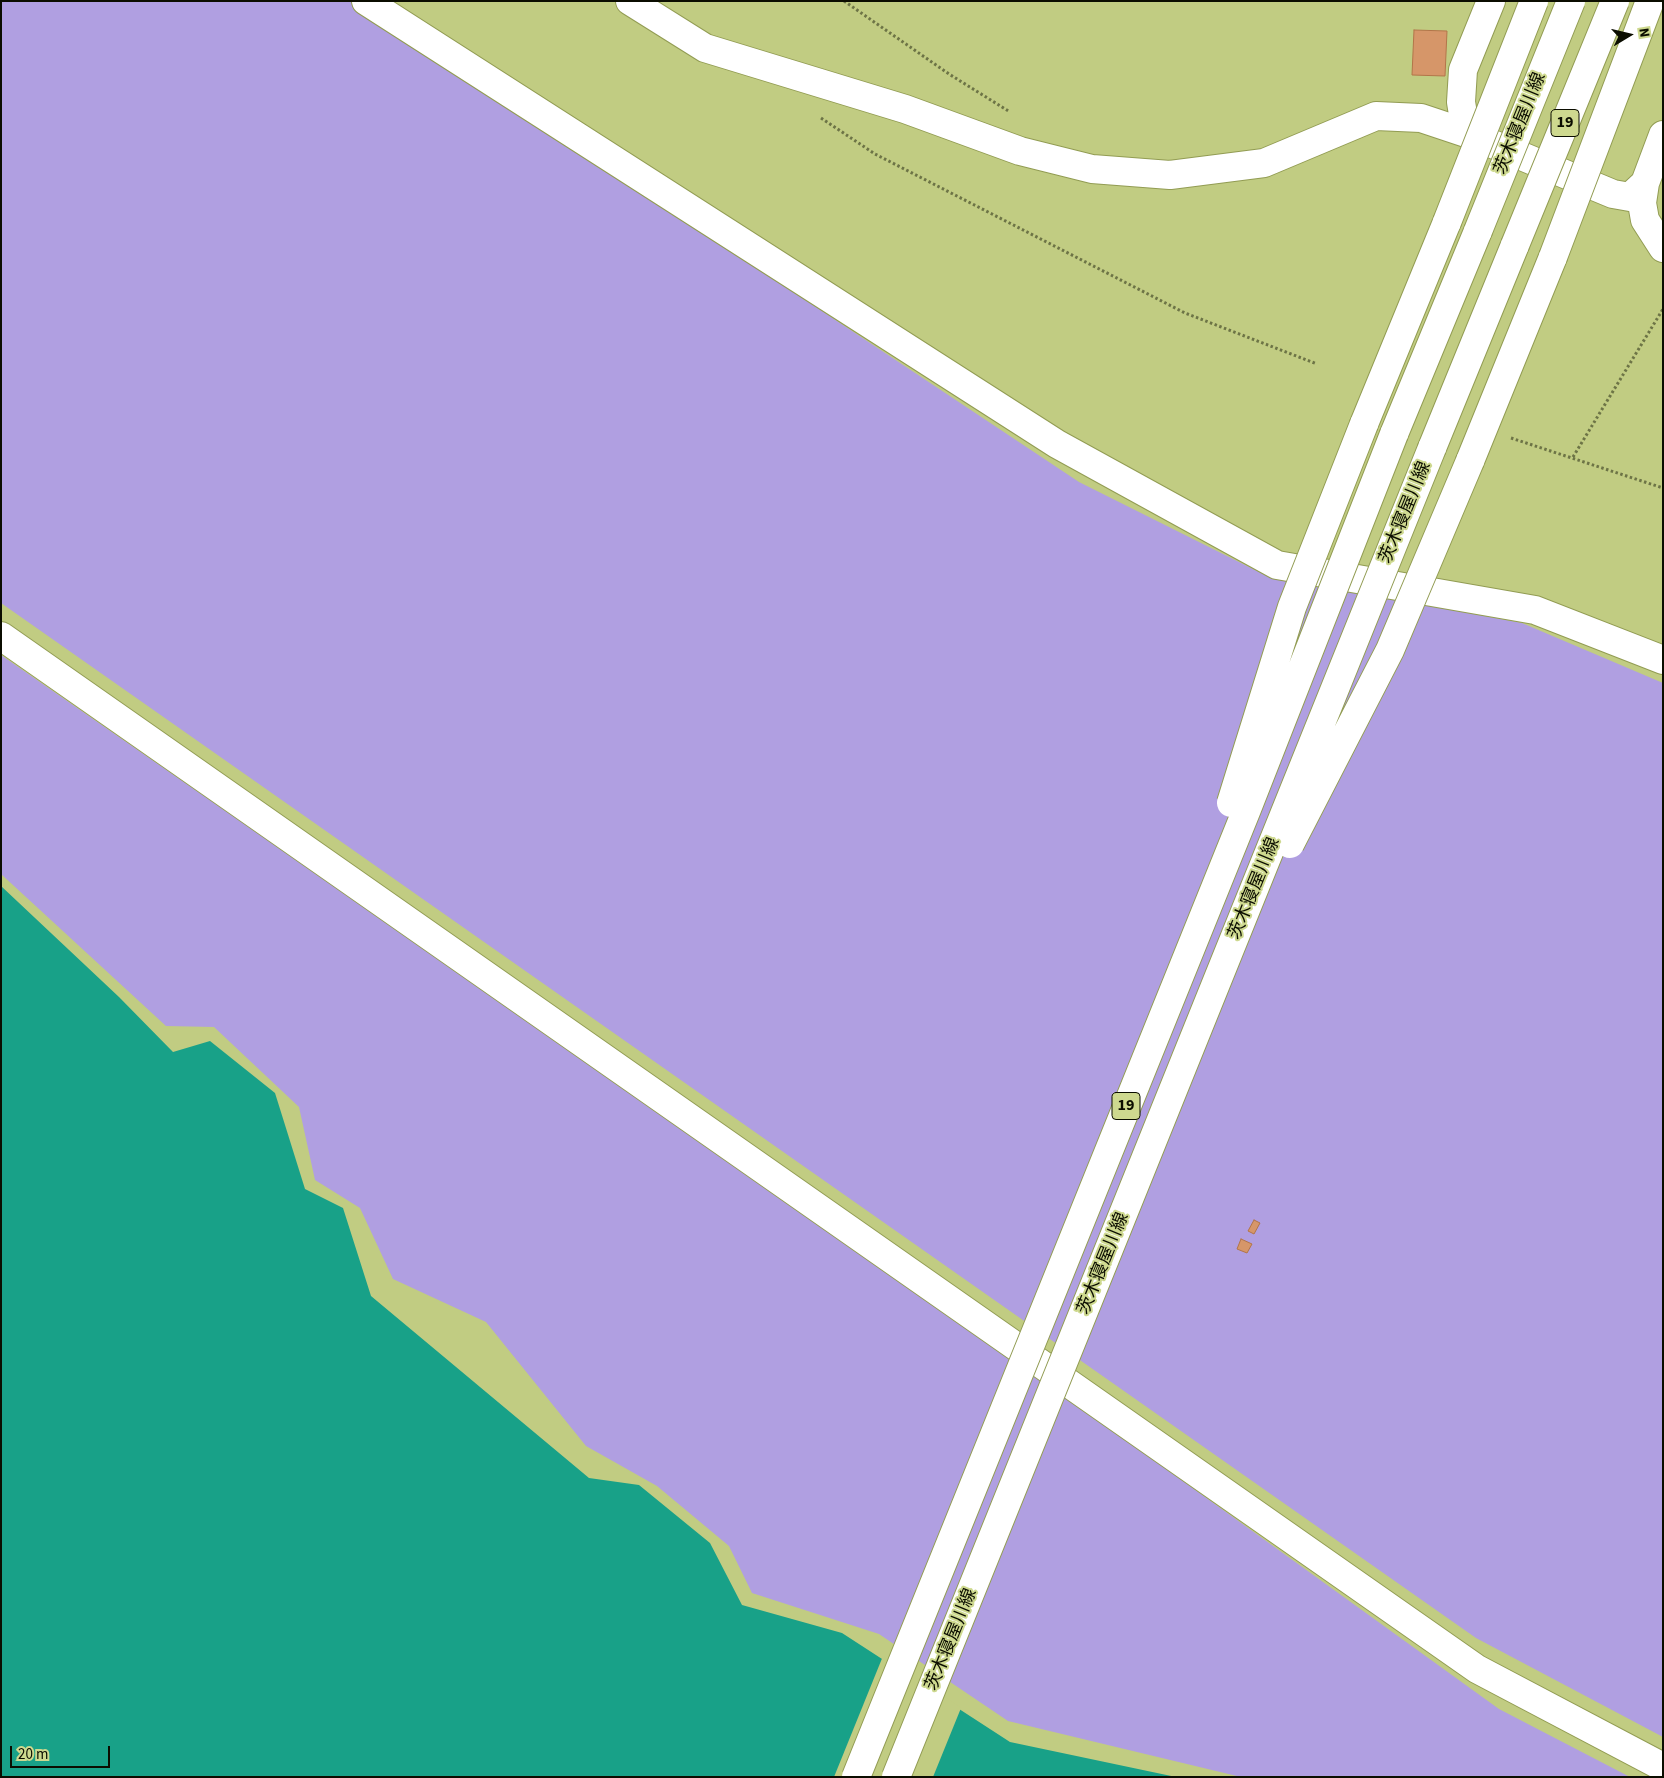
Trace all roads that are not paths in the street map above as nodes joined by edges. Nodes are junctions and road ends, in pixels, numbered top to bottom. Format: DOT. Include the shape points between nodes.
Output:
graph roads {
  1 [pos="366,1"];
  2 [pos="630,1"];
  3 [pos="1491,1"];
  4 [pos="1534,1"];
  5 [pos="1571,1"];
  6 [pos="1615,1"];
  7 [pos="1650,1"];
  8 [pos="1466,133"];
  9 [pos="1663,135"];
  10 [pos="1646,183"];
  11 [pos="1663,248"];
  12 [pos="1,636"];
  13 [pos="1663,660"];
  14 [pos="1176,984"];
  15 [pos="1210,1002"];
  16 [pos="1663,1767"];
  17 [pos="856,1777"];
  18 [pos="896,1777"];
  1 -- 13 [label="main road" via="1057,444 1277,565 1536,610"];
  2 -- 8 [label="main road" via="705,48 905,109 1020,151 1092,169 1170,175 1264,163 1376,116 1421,118"];
  3 -- 8 [label="main road" via="1463,70 1461,102"];
  4 -- 14 [label="main road, bridge" via="1292,607"];
  5 -- 14 [label="main road, 茨木寝屋川線 / 19, bridge" via="1394,434"];
  6 -- 15 [label="main road, 茨木寝屋川線 / 19, bridge"];
  7 -- 15 [label="main road, bridge" via="1553,257 1390,650"];
  8 -- 10 [label="main road" via="1612,194 1630,197"];
  9 -- 10 [label="main road"];
  10 -- 11 [label="main road" via="1642,203 1645,220"];
  12 -- 16 [label="main road" via="1477,1669"];
  14 -- 17 [label="main road, 茨木寝屋川線 / 19, bridge"];
  15 -- 18 [label="main road, 茨木寝屋川線 / 19, bridge"];
}
